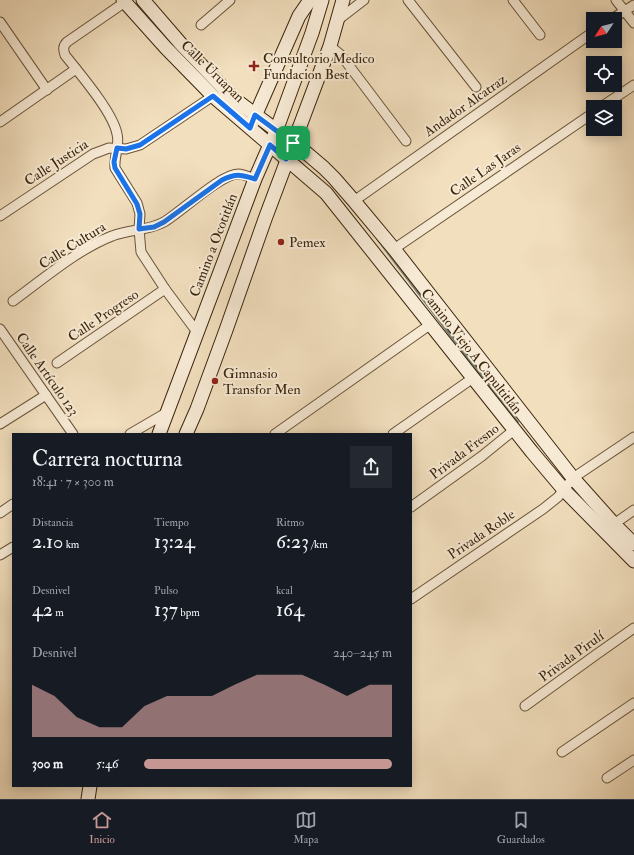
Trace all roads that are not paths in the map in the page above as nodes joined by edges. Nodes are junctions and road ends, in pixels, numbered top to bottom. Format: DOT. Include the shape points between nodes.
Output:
graph roads {
  1 [pos="143,0"];
  2 [pos="230,0"];
  3 [pos="310,0"];
  4 [pos="322,0"];
  5 [pos="343,0"];
  6 [pos="364,0"];
  7 [pos="408,0"];
  8 [pos="513,0"];
  9 [pos="616,0"];
  10 [pos="124,1"];
  11 [pos="634,5"];
  12 [pos="624,11"];
  13 [pos="338,20"];
  14 [pos="634,23"];
  15 [pos="1,25"];
  16 [pos="201,25"];
  17 [pos="540,35"];
  18 [pos="586,37"];
  19 [pos="330,46"];
  20 [pos="76,70"];
  21 [pos="634,85"];
  22 [pos="476,87"];
  23 [pos="47,90"];
  24 [pos="213,96"];
  25 [pos="612,100"];
  26 [pos="255,115"];
  27 [pos="586,118"];
  28 [pos="0,122"];
  29 [pos="250,128"];
  30 [pos="276,131"];
  31 [pos="406,141"];
  32 [pos="293,143"];
  33 [pos="270,145"];
  34 [pos="117,148"];
  35 [pos="286,159"];
  36 [pos="255,179"];
  37 [pos="354,201"];
  38 [pos="0,216"];
  39 [pos="139,229"];
  40 [pos="394,249"];
  41 [pos="165,290"];
  42 [pos="13,301"];
  43 [pos="431,324"];
  44 [pos="197,332"];
  45 [pos="1,333"];
  46 [pos="57,363"];
  47 [pos="473,378"];
  48 [pos="46,395"];
  49 [pos="166,413"];
  50 [pos="0,424"];
  51 [pos="514,430"];
  52 [pos="72,433"];
  53 [pos="132,433"];
  54 [pos="159,433"];
  55 [pos="186,433"];
  56 [pos="276,433"];
  57 [pos="394,433"];
  58 [pos="634,437"];
  59 [pos="573,478"];
  60 [pos="564,490"];
  61 [pos="12,505"];
  62 [pos="412,506"];
  63 [pos="634,510"];
  64 [pos="0,513"];
  65 [pos="614,524"];
  66 [pos="634,544"];
  67 [pos="12,548"];
  68 [pos="0,555"];
  69 [pos="634,561"];
  70 [pos="412,598"];
  71 [pos="634,628"];
  72 [pos="634,702"];
  73 [pos="525,706"];
  74 [pos="562,752"];
  75 [pos="634,760"];
  76 [pos="607,778"];
  77 [pos="90,787"];
  78 [pos="88,799"];
  1 -- 26 [label="main road, Calle Uruapan" via="219,84"];
  2 -- 16 [label="street"];
  3 -- 26 [label="main road" via="299,16"];
  4 -- 30 [label="main road, Camino a Ocotitlán"];
  5 -- 13 [label="main road"];
  6 -- 13 [label="street"];
  7 -- 22 [label="street"];
  8 -- 17 [label="street"];
  9 -- 12 [label="street"];
  10 -- 20 [label="street" via="65,44 65,55"];
  10 -- 24 [label="main road, Calle Uruapan"];
  11 -- 12 [label="street"];
  12 -- 14 [label="street"];
  13 -- 19 [label="main road"];
  15 -- 23 [label="street"];
  18 -- 37 [label="street, Andador Alcatraz"];
  19 -- 31 [label="street" via="341,55"];
  19 -- 32 [label="main road"];
  20 -- 23 [label="street"];
  20 -- 34 [label="street" via="109,113 118,135"];
  21 -- 25 [label="street"];
  23 -- 28 [label="street"];
  24 -- 29 [label="main road, Calle Uruapan"];
  24 -- 34 [label="street, Calle Justicia" via="140,145 126,149"];
  26 -- 29 [label="main road"];
  26 -- 30 [label="main road, Calle Uruapan"];
  27 -- 40 [label="street, Calle Las Jaras"];
  29 -- 33 [label="main road, Calle Uruapan"];
  30 -- 32 [label="main road, Calle Uruapan"];
  30 -- 33 [label="main road, Camino a Ocotitlán"];
  32 -- 35 [label="main road"];
  32 -- 37 [label="main road, Camino Viejo A Capultitlán" via="324,168"];
  33 -- 35 [label="main road, Calle Uruapan"];
  33 -- 36 [label="main road, Camino a Ocotitlán"];
  34 -- 38 [label="street, Calle Justicia" via="93,154"];
  34 -- 39 [label="street" via="115,168 137,204 140,214"];
  35 -- 43 [label="main road, Camino Viejo A Capultitlán" via="326,193"];
  35 -- 55 [label="main road" via="226,330"];
  36 -- 39 [label="street, Calle Cultura" via="240,174 232,175 164,222 154,227"];
  36 -- 44 [label="main road, Camino a Ocotitlán"];
  37 -- 40 [label="main road, Camino Viejo A Capultitlán"];
  39 -- 41 [label="street" via="141,252"];
  39 -- 42 [label="street, Calle Cultura" via="122,232 79,253"];
  40 -- 59 [label="main road, Camino Viejo A Capultitlán"];
  41 -- 44 [label="street"];
  41 -- 46 [label="street, Calle Progreso"];
  43 -- 47 [label="main road, Camino Viejo A Capultitlán"];
  43 -- 56 [label="street"];
  44 -- 49 [label="main road, Camino a Ocotitlán"];
  45 -- 48 [label="street, Calle Artículo 123"];
  47 -- 51 [label="main road, Camino Viejo A Capultitlán"];
  47 -- 57 [label="street"];
  48 -- 50 [label="street"];
  48 -- 52 [label="street, Calle Artículo 123"];
  49 -- 53 [label="street"];
  49 -- 54 [label="main road, Camino a Ocotitlán"];
  51 -- 60 [label="main road, Camino Viejo A Capultitlán"];
  51 -- 62 [label="street, Privada Fresno"];
  58 -- 59 [label="street, Privada Roble"];
  59 -- 60 [label="street, Privada Roble"];
  59 -- 65 [label="main road, Camino Viejo A Capultitlán"];
  60 -- 69 [label="main road, Camino Viejo A Capultitlán"];
  60 -- 70 [label="street, Privada Roble" via="544,509"];
  61 -- 64 [label="street"];
  63 -- 65 [label="street"];
  65 -- 66 [label="main road, Camino Viejo A Capultitlán"];
  67 -- 68 [label="street"];
  71 -- 73 [label="street, Privada Pirulí"];
  72 -- 74 [label="street"];
  75 -- 76 [label="street"];
  77 -- 78 [label="main road"];
}
